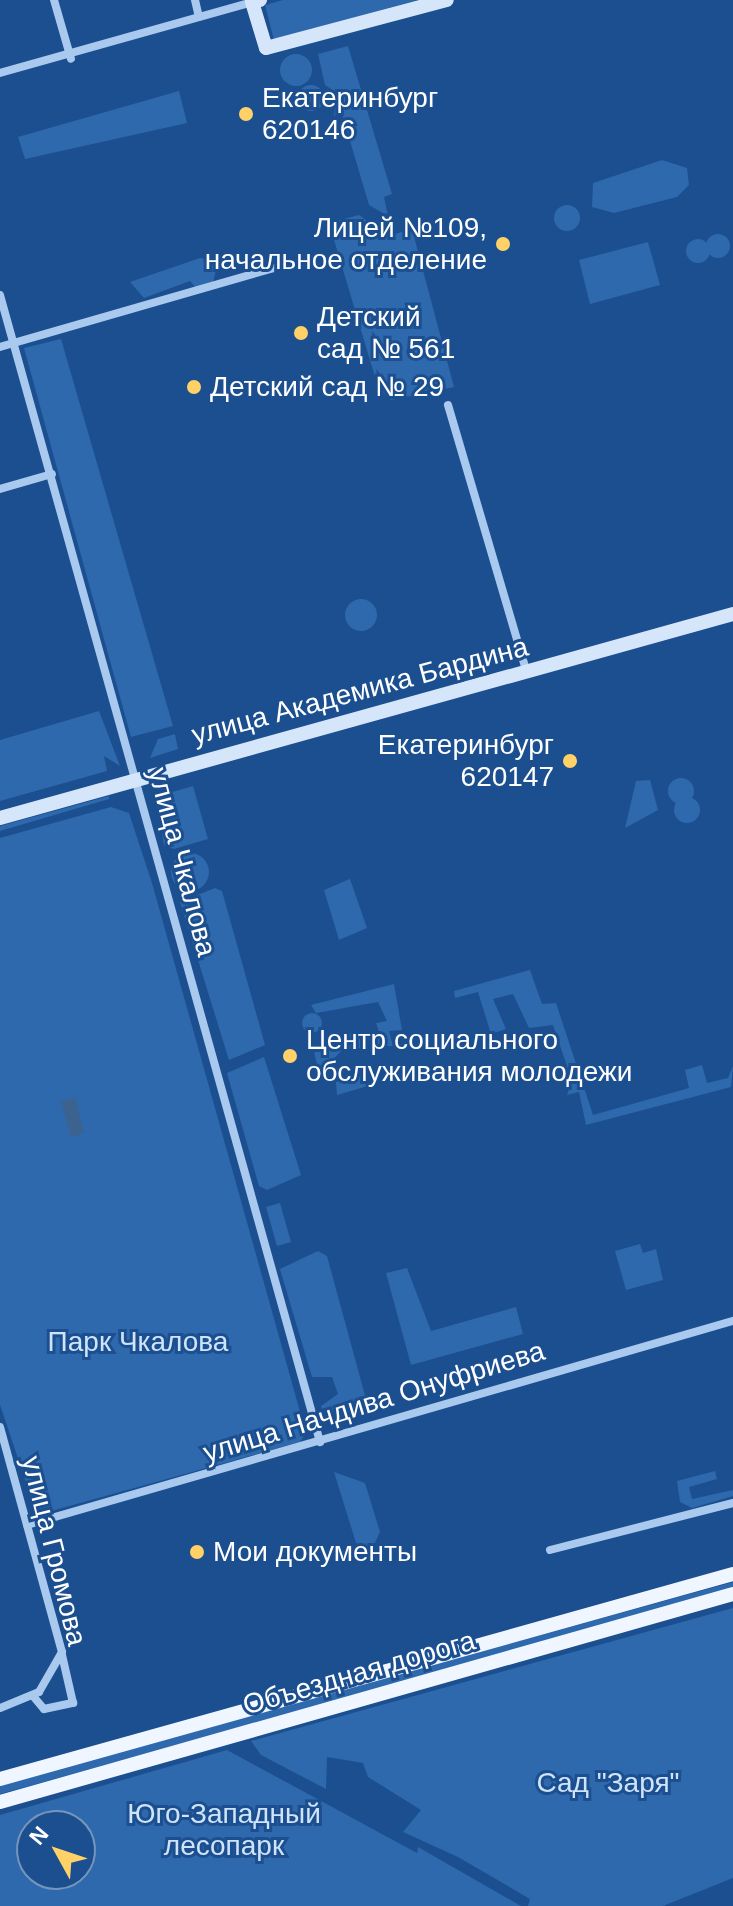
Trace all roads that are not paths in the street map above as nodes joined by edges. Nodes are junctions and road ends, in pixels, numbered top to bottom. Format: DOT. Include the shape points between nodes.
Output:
graph roads {
  1 [pos="54,0"];
  2 [pos="195,0"];
  3 [pos="447,0"];
  4 [pos="256,1"];
  5 [pos="199,17"];
  6 [pos="70,56"];
  7 [pos="0,73"];
  8 [pos="280,266"];
  9 [pos="0,295"];
  10 [pos="12,342"];
  11 [pos="0,347"];
  12 [pos="448,405"];
  13 [pos="52,474"];
  14 [pos="0,489"];
  15 [pos="733,614"];
  16 [pos="527,673"];
  17 [pos="136,779"];
  18 [pos="0,818"];
  19 [pos="733,1321"];
  20 [pos="0,1427"];
  21 [pos="320,1442"];
  22 [pos="733,1503"];
  23 [pos="27,1525"];
  24 [pos="550,1550"];
  25 [pos="733,1574"];
  26 [pos="733,1594"];
  27 [pos="62,1652"];
  28 [pos="33,1696"];
  29 [pos="0,1708"];
  30 [pos="0,1779"];
  31 [pos="0,1802"];
  1 -- 6 [label="street"];
  2 -- 5 [label="street"];
  3 -- 4 [label="street" via="266,48"];
  4 -- 5 [label="street"];
  5 -- 6 [label="street"];
  6 -- 7 [label="street"];
  8 -- 10 [label="street"];
  9 -- 10 [label="street, улица Чкалова"];
  10 -- 11 [label="street"];
  10 -- 13 [label="street, улица Чкалова"];
  12 -- 16 [label="street"];
  13 -- 14 [label="street"];
  13 -- 17 [label="street, улица Чкалова"];
  15 -- 16 [label="street, улица Академика Бардина"];
  16 -- 17 [label="street, улица Академика Бардина"];
  17 -- 18 [label="street, улица Академика Бардина"];
  17 -- 21 [label="street, улица Чкалова"];
  19 -- 21 [label="street, улица Начдива Онуфриева"];
  20 -- 23 [label="street, улица Громова"];
  21 -- 23 [label="street, улица Начдива Онуфриева"];
  22 -- 24 [label="street"];
  23 -- 27 [label="street, улица Громова"];
  25 -- 30 [label="main road, Объездная дорога"];
  26 -- 31 [label="main road, Объездная дорога"];
  27 -- 28 [label="street, улица Громова" via="48,1683"];
  27 -- 28 [label="street" via="73,1703 44,1709"];
  28 -- 29 [label="street"];
}
